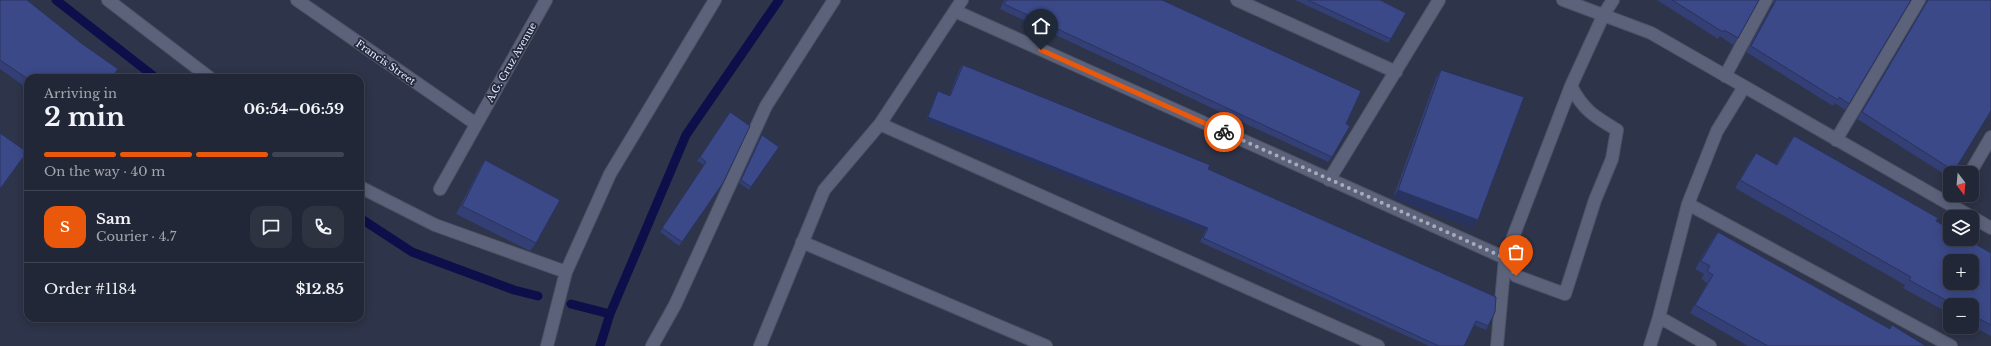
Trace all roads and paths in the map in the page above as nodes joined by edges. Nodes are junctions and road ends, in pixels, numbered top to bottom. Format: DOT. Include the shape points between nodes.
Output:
graph roads {
  1 [pos="108,0"];
  2 [pos="297,0"];
  3 [pos="546,0"];
  4 [pos="715,0"];
  5 [pos="834,0"];
  6 [pos="962,0"];
  7 [pos="1237,0"];
  8 [pos="1439,0"];
  9 [pos="1563,0"];
  10 [pos="1613,0"];
  11 [pos="1766,0"];
  12 [pos="1919,0"];
  13 [pos="955,11"];
  14 [pos="1604,14"];
  15 [pos="1396,72"];
  16 [pos="205,74"];
  17 [pos="1725,76"];
  18 [pos="1571,86"];
  19 [pos="1744,87"];
  20 [pos="476,124"];
  21 [pos="880,124"];
  22 [pos="1991,137"];
  23 [pos="1836,140"];
  24 [pos="1974,166"];
  25 [pos="1330,180"];
  26 [pos="364,189"];
  27 [pos="440,189"];
  28 [pos="1943,194"];
  29 [pos="1957,202"];
  30 [pos="1688,204"];
  31 [pos="1991,228"];
  32 [pos="802,242"];
  33 [pos="1505,258"];
  34 [pos="566,272"];
  35 [pos="1659,317"];
  36 [pos="547,346"];
  37 [pos="652,346"];
  38 [pos="760,346"];
  39 [pos="1046,346"];
  40 [pos="1378,346"];
  41 [pos="1497,346"];
  42 [pos="1650,346"];
  43 [pos="1710,346"];
  44 [pos="1951,346"];
  1 -- 16 [label="street"];
  2 -- 20 [label="street, Francis Street"];
  3 -- 20 [label="street, A.G. Cruz Avenue"];
  4 -- 34 [label="street" via="610,174"];
  5 -- 37 [label="street" via="766,106 675,305"];
  6 -- 13 [label="street"];
  7 -- 15 [label="street"];
  8 -- 15 [label="street"];
  9 -- 14 [label="street"];
  10 -- 14 [label="street"];
  11 -- 17 [label="street"];
  12 -- 23 [label="street"];
  13 -- 21 [label="street"];
  13 -- 25 [label="street"];
  14 -- 17 [label="street" via="1651,33"];
  14 -- 18 [label="street"];
  15 -- 25 [label="street"];
  17 -- 19 [label="street"];
  18 -- 33 [label="street"];
  18 -- 33 [label="street" via="1579,102 1617,130 1612,159 1565,294 1516,276"];
  19 -- 23 [label="street"];
  19 -- 30 [label="street" via="1717,131"];
  20 -- 27 [label="street, A.G. Cruz Avenue"];
  21 -- 32 [label="street" via="824,190"];
  21 -- 40 [label="street"];
  22 -- 24 [label="street"];
  23 -- 28 [label="street"];
  25 -- 33 [label="street"];
  26 -- 34 [label="street" via="434,225"];
  29 -- 31 [label="street"];
  30 -- 35 [label="street"];
  30 -- 44 [label="street"];
  32 -- 38 [label="street"];
  32 -- 39 [label="street"];
  33 -- 41 [label="street"];
  34 -- 36 [label="street"];
  35 -- 42 [label="street"];
  35 -- 43 [label="street"];
}
